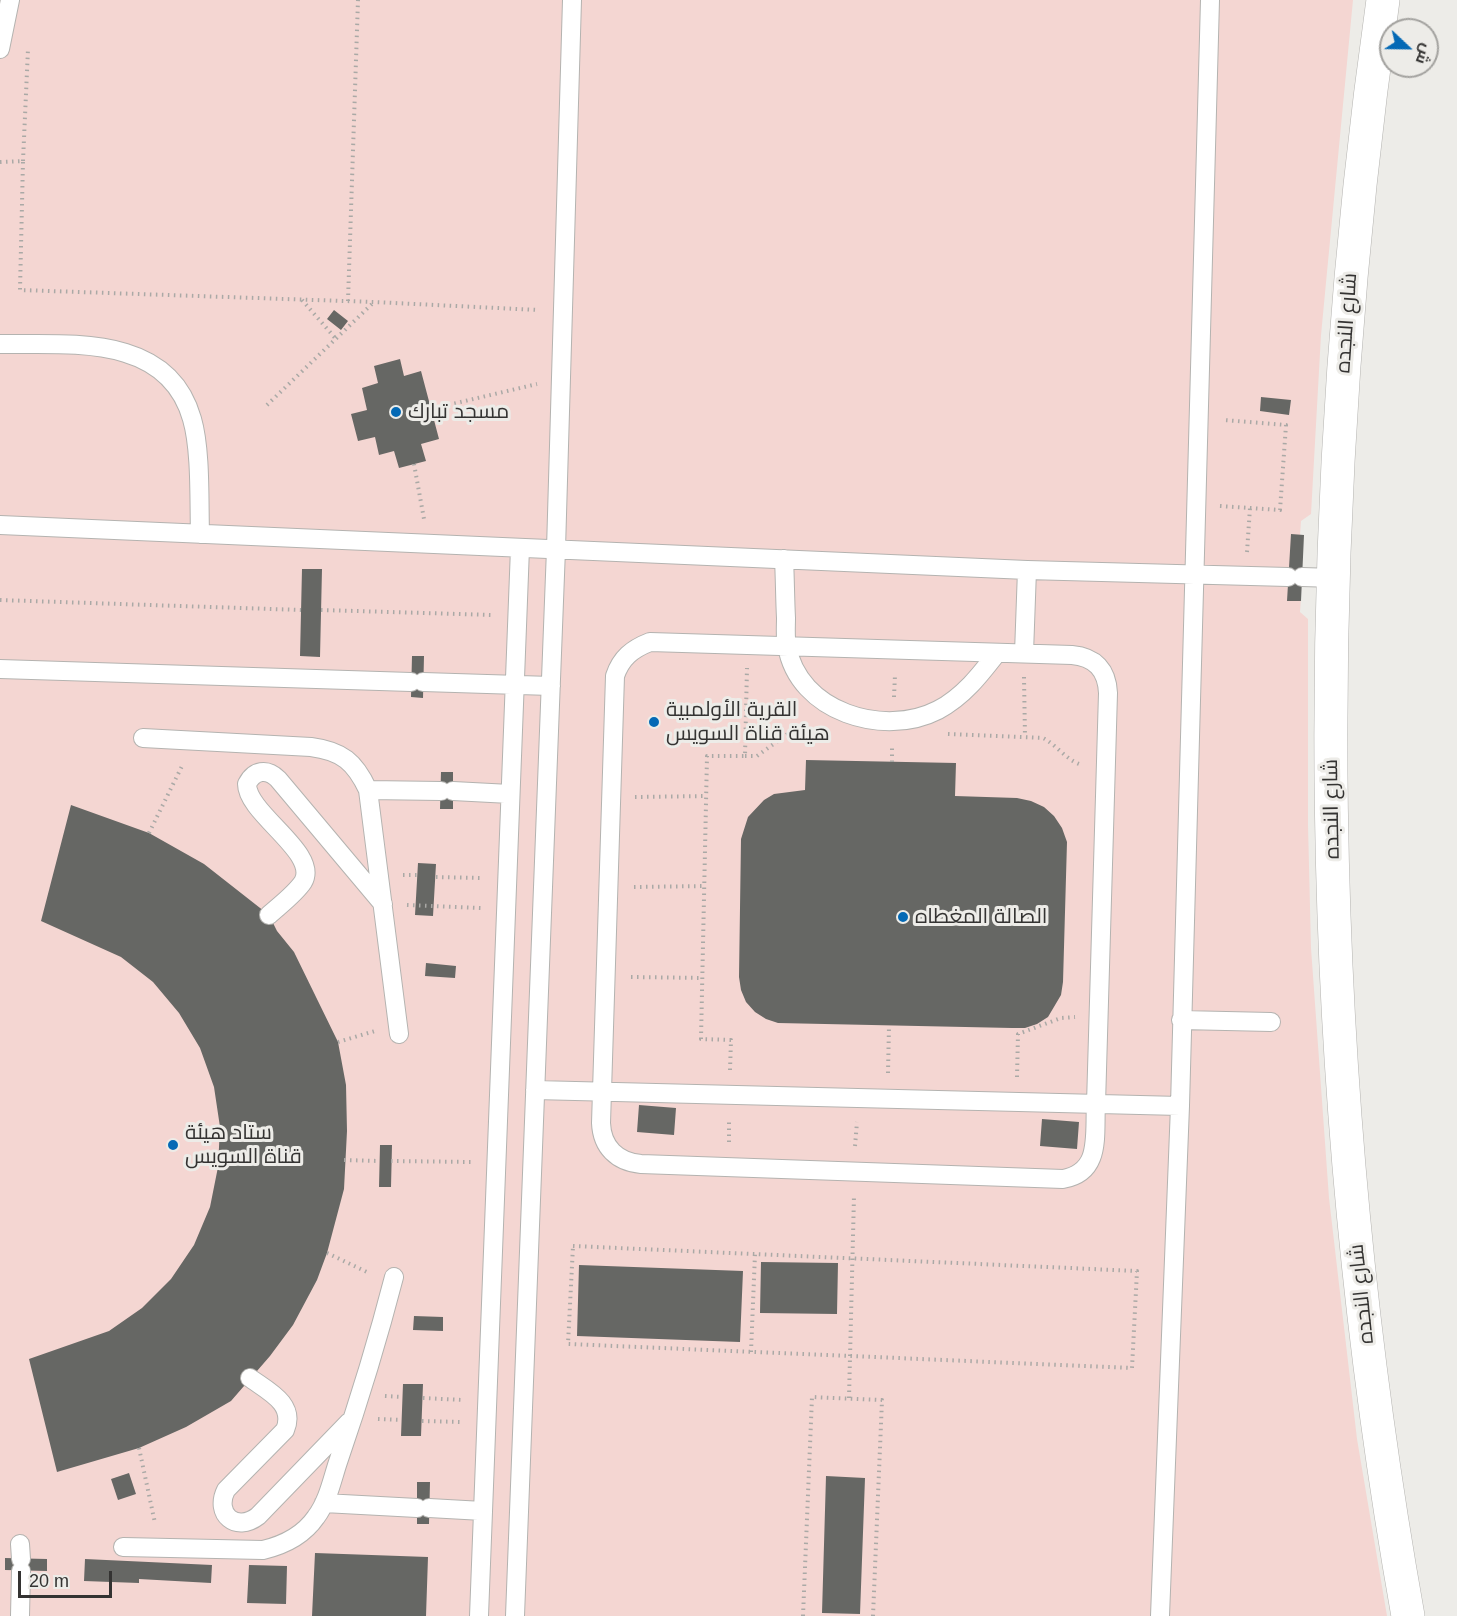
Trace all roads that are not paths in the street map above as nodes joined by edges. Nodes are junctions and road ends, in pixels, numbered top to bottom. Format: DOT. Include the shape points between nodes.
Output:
graph roads {
  1 [pos="10,0"];
  2 [pos="572,0"];
  3 [pos="1210,0"];
  4 [pos="1383,0"];
  5 [pos="0,49"];
  6 [pos="0,344"];
  7 [pos="0,525"];
  8 [pos="200,534"];
  9 [pos="520,548"];
  10 [pos="556,549"];
  11 [pos="784,559"];
  12 [pos="1027,570"];
  13 [pos="1193,575"];
  14 [pos="1334,578"];
  15 [pos="787,646"];
  16 [pos="997,653"];
  17 [pos="1024,653"];
  18 [pos="0,669"];
  19 [pos="515,685"];
  20 [pos="551,686"];
  21 [pos="143,738"];
  22 [pos="368,790"];
  23 [pos="510,794"];
  24 [pos="383,904"];
  25 [pos="269,915"];
  26 [pos="1181,1020"];
  27 [pos="1271,1022"];
  28 [pos="399,1034"];
  29 [pos="536,1090"];
  30 [pos="602,1092"];
  31 [pos="1096,1104"];
  32 [pos="1180,1106"];
  33 [pos="394,1277"];
  34 [pos="250,1378"];
  35 [pos="353,1419"];
  36 [pos="324,1503"];
  37 [pos="483,1511"];
  38 [pos="123,1547"];
  39 [pos="21,1558"];
  40 [pos="21,1616"];
  41 [pos="479,1616"];
  42 [pos="515,1616"];
  43 [pos="1160,1616"];
  44 [pos="1408,1616"];
  1 -- 5 [label="lane"];
  2 -- 10 [label="lane"];
  3 -- 13 [label="lane"];
  4 -- 14 [label="street, شارع النجده" via="1352,254 1339,418"];
  6 -- 8 [label="lane" via="125,351 167,376 192,419"];
  7 -- 8 [label="lane"];
  8 -- 9 [label="lane"];
  9 -- 10 [label="lane"];
  9 -- 19 [label="lane"];
  10 -- 11 [label="lane"];
  10 -- 20 [label="lane"];
  11 -- 12 [label="lane"];
  11 -- 15 [label="lane"];
  12 -- 13 [label="lane"];
  12 -- 17 [label="lane"];
  13 -- 14 [label="lane"];
  13 -- 26 [label="lane"];
  14 -- 44 [label="street, شارع النجده" via="1332,828 1342,1073 1364,1317"];
  15 -- 16 [label="lane"];
  15 -- 16 [label="lane" via="804,683 819,697 836,709 876,721 918,718 937,710 970,686"];
  15 -- 30 [label="lane" via="650,642 624,658 618,667"];
  16 -- 17 [label="lane"];
  17 -- 31 [label="lane" via="1084,656 1103,670 1107,681"];
  18 -- 19 [label="lane"];
  19 -- 20 [label="lane"];
  19 -- 23 [label="lane"];
  20 -- 29 [label="lane"];
  21 -- 22 [label="lane" via="326,749 352,764"];
  22 -- 23 [label="lane"];
  22 -- 24 [label="lane"];
  23 -- 37 [label="lane"];
  24 -- 25 [label="lane" via="278,779 261,771 247,784 250,797 306,868 303,881"];
  24 -- 28 [label="lane"];
  26 -- 27 [label="lane"];
  26 -- 32 [label="lane"];
  29 -- 30 [label="lane"];
  29 -- 42 [label="lane"];
  30 -- 31 [label="lane"];
  30 -- 31 [label="lane" via="604,1140 623,1160 641,1164 1063,1179 1075,1177 1091,1160"];
  31 -- 32 [label="lane"];
  32 -- 43 [label="lane"];
  33 -- 35 [label="lane"];
  34 -- 35 [label="lane" via="281,1401 288,1423 226,1490 222,1507 233,1521 250,1522 258,1516"];
  35 -- 36 [label="lane"];
  36 -- 37 [label="lane"];
  36 -- 38 [label="lane" via="306,1529 279,1546 263,1550"];
  37 -- 41 [label="lane"];
  39 -- 40 [label="lane"];
}
